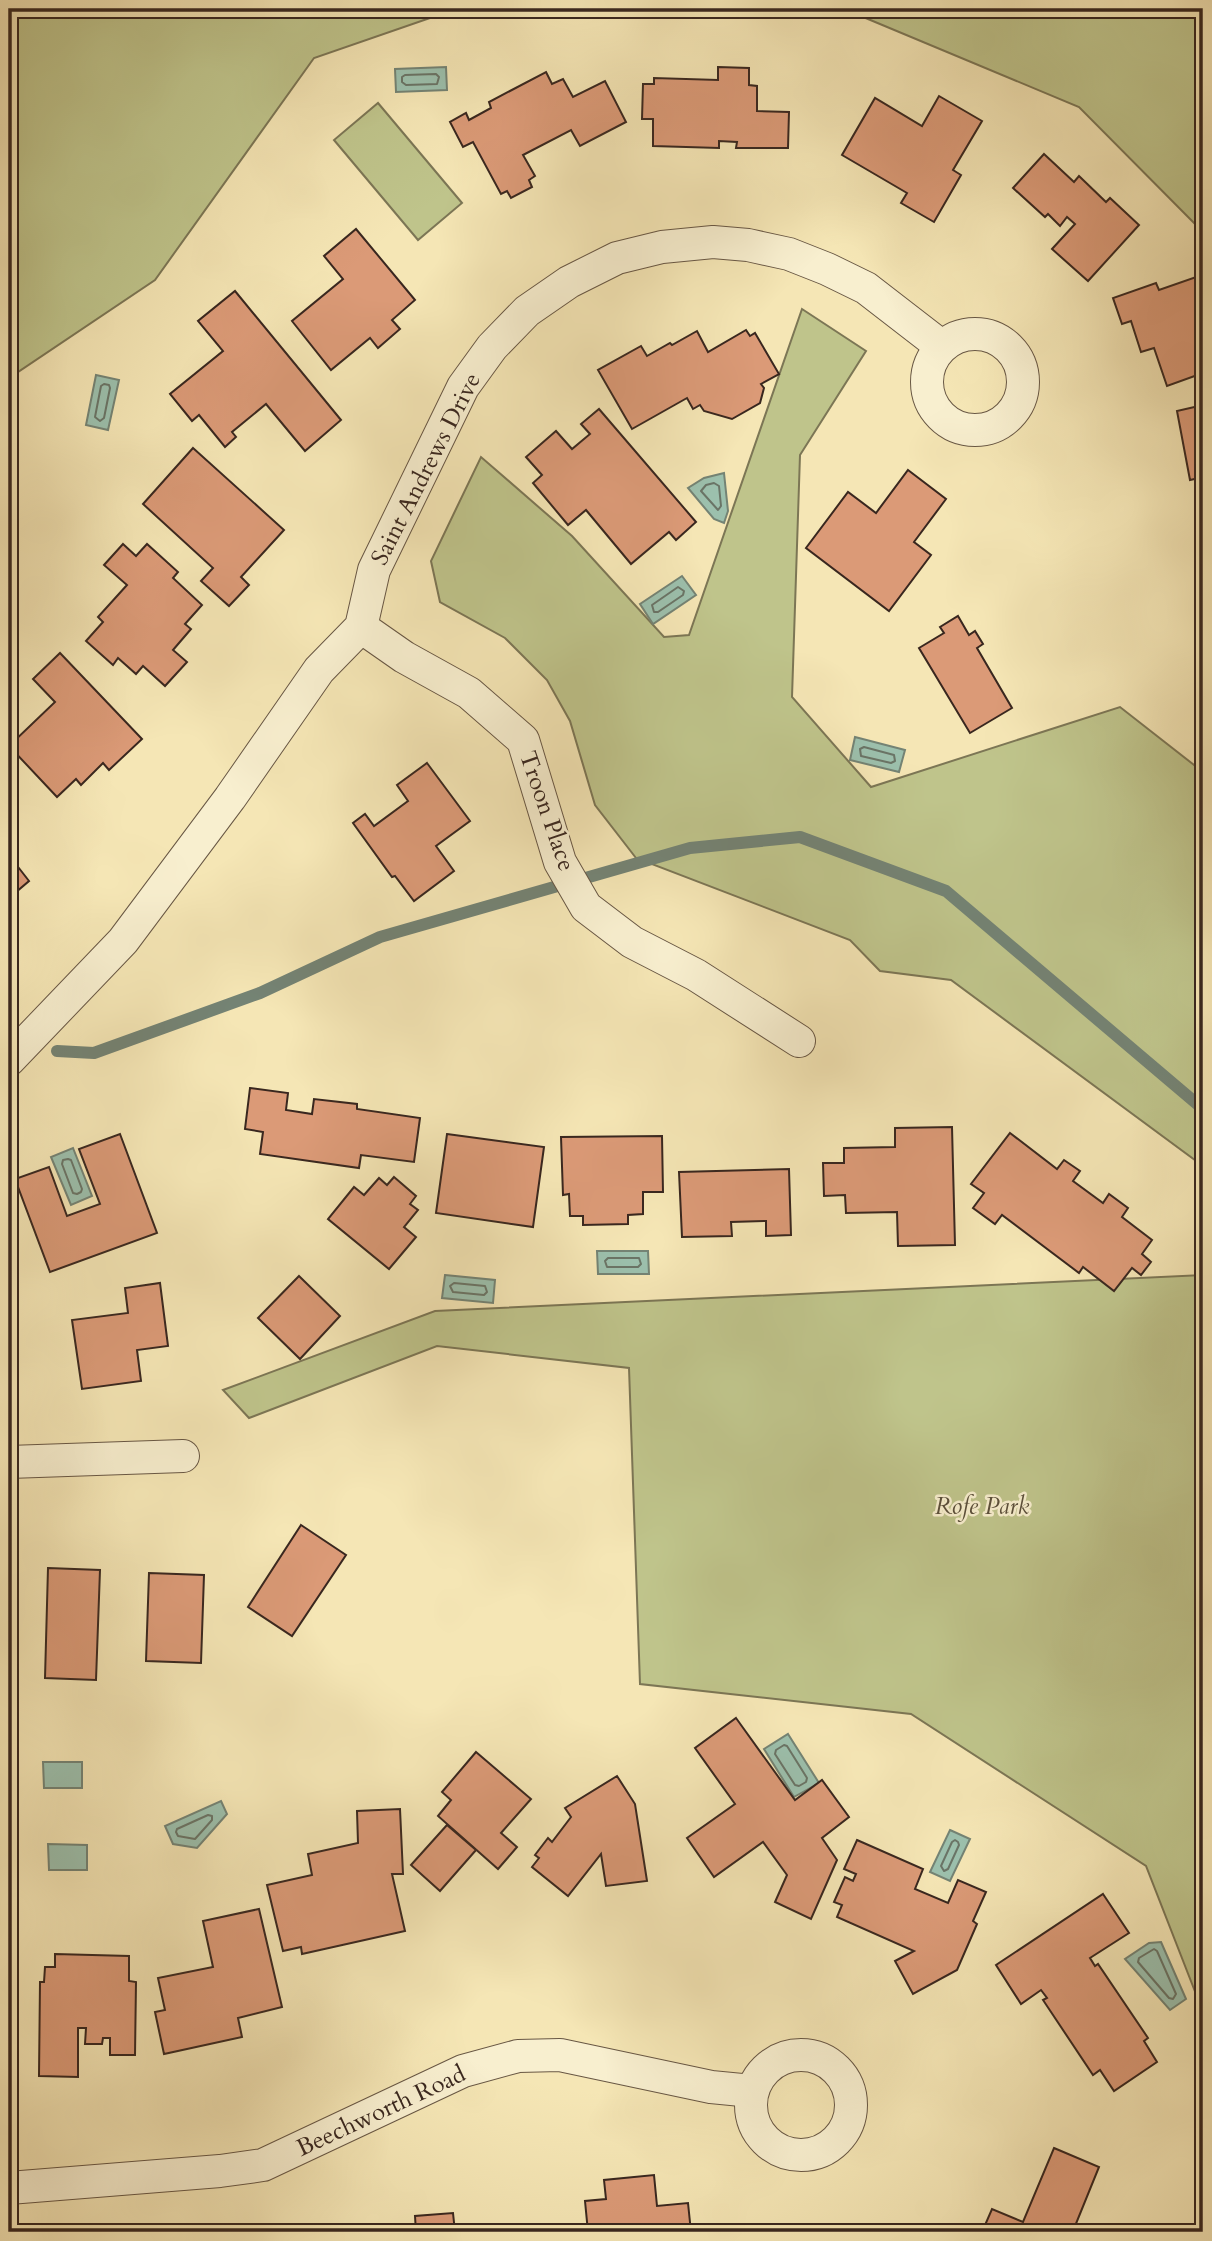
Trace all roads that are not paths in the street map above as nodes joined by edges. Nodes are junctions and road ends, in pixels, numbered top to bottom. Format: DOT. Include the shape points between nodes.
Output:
graph roads {
  1 [pos="941,346"];
  2 [pos="361,627"];
  3 [pos="799,1041"];
  4 [pos="9,1060"];
  5 [pos="183,1456"];
  6 [pos="9,1461"];
  7 [pos="752,2091"];
  8 [pos="9,2188"];
  1 -- 2 [label="street, Saint Andrews Drive" via="866,288 789,254 713,242 617,258 569,282 527,311 492,347 463,387 374,570"];
  2 -- 3 [label="street, Troon Place" via="469,693 523,740 560,862 586,907 632,942 696,975"];
  2 -- 4 [label="street" via="319,670 123,941"];
  5 -- 6 [label="street"];
  7 -- 8 [label="street, Beechworth Road" via="560,2056 518,2056 463,2071 263,2165"];
}
